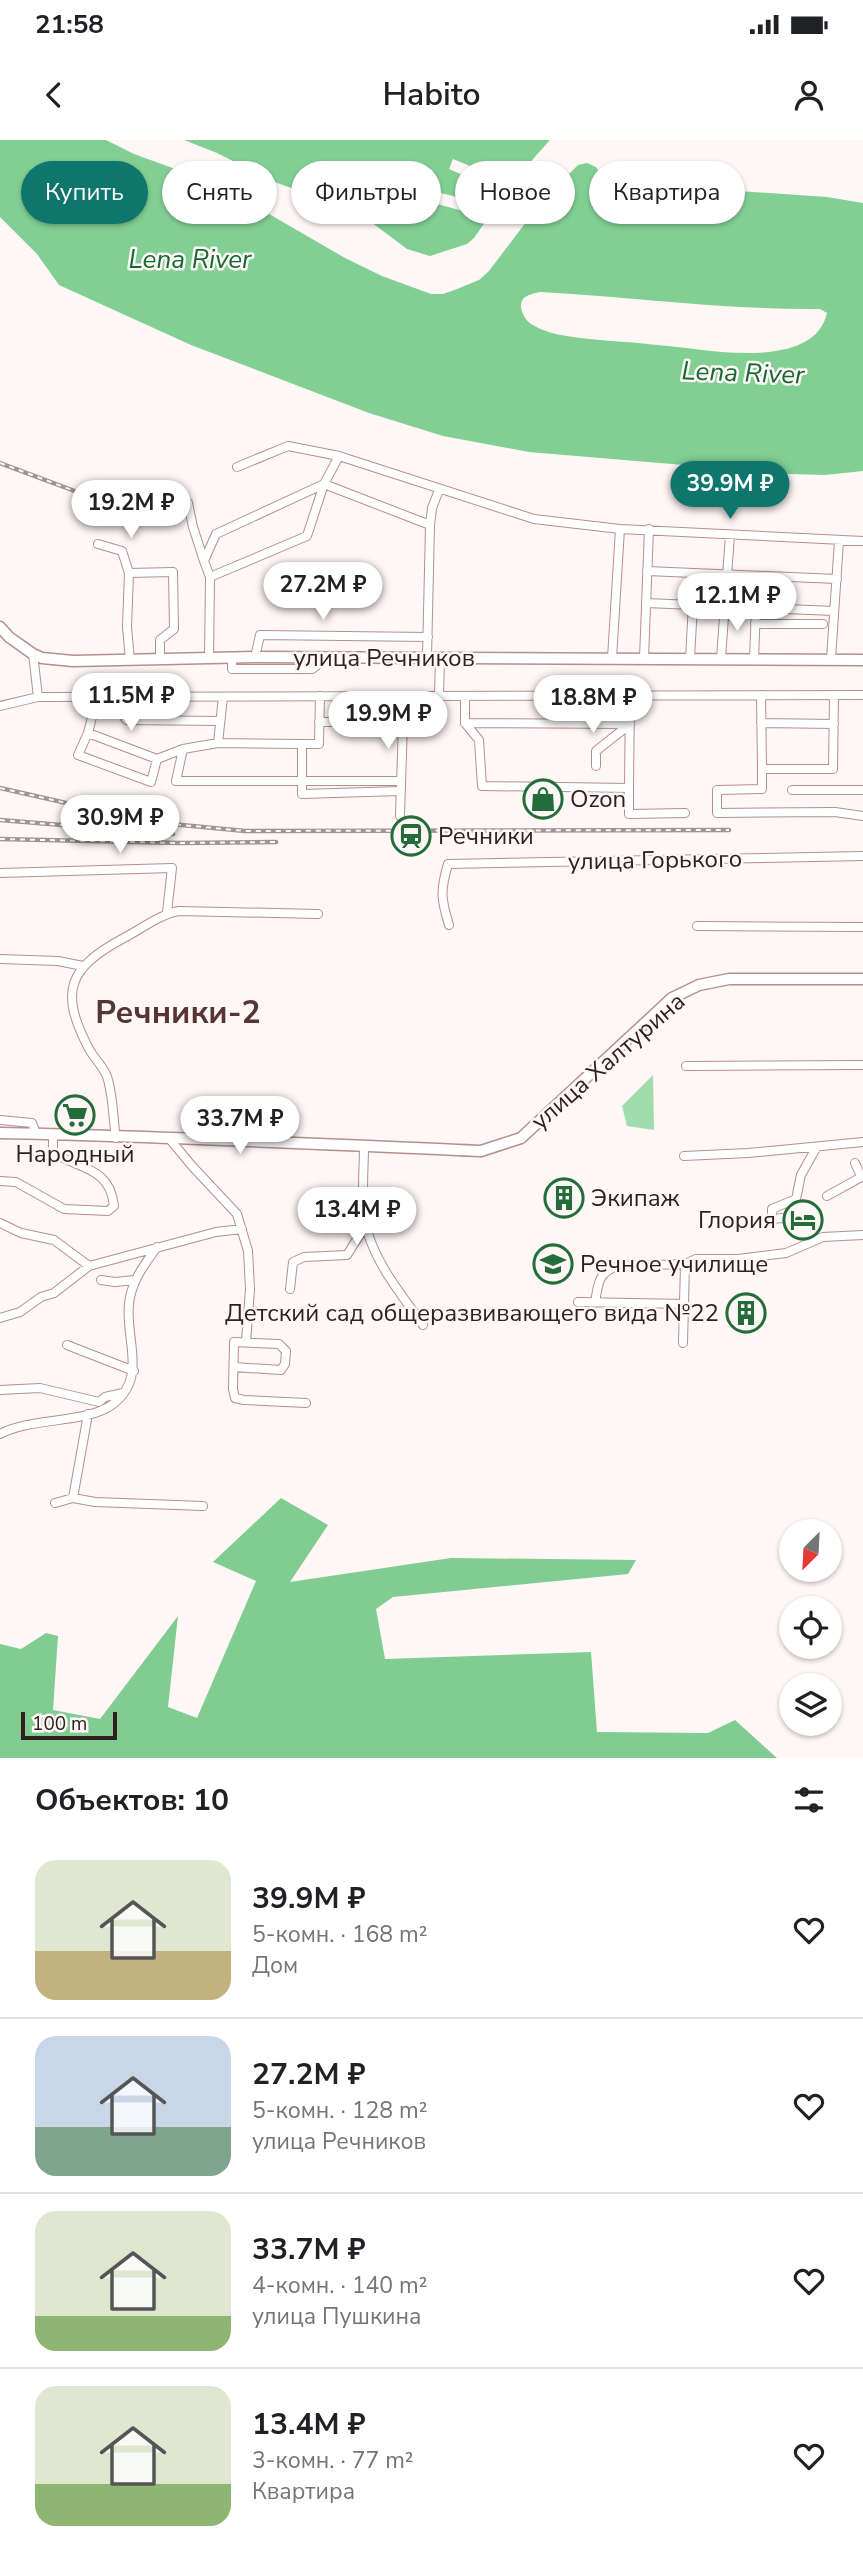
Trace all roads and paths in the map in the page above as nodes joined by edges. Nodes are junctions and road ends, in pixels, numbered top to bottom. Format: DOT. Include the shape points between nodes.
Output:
graph roads {
  1 [pos="340,456"];
  2 [pos="237,467"];
  3 [pos="324,484"];
  4 [pos="439,489"];
  5 [pos="188,503"];
  6 [pos="430,525"];
  7 [pos="620,529"];
  8 [pos="649,529"];
  9 [pos="730,535"];
  10 [pos="839,541"];
  11 [pos="863,541"];
  12 [pos="98,544"];
  13 [pos="204,561"];
  14 [pos="647,571"];
  15 [pos="129,573"];
  16 [pos="726,574"];
  17 [pos="209,577"];
  18 [pos="837,579"];
  19 [pos="646,603"];
  20 [pos="693,605"];
  21 [pos="724,606"];
  22 [pos="755,607"];
  23 [pos="834,611"];
  24 [pos="755,624"];
  25 [pos="823,624"];
  26 [pos="0,627"];
  27 [pos="428,637"];
  28 [pos="33,654"];
  29 [pos="255,657"];
  30 [pos="328,657"];
  31 [pos="428,657"];
  32 [pos="440,657"];
  33 [pos="209,658"];
  34 [pos="232,658"];
  35 [pos="612,658"];
  36 [pos="644,658"];
  37 [pos="690,658"];
  38 [pos="721,658"];
  39 [pos="160,659"];
  40 [pos="754,659"];
  41 [pos="831,659"];
  42 [pos="130,660"];
  43 [pos="863,660"];
  44 [pos="630,694"];
  45 [pos="761,695"];
  46 [pos="834,695"];
  47 [pos="863,695"];
  48 [pos="320,696"];
  49 [pos="420,696"];
  50 [pos="439,696"];
  51 [pos="465,696"];
  52 [pos="38,697"];
  53 [pos="97,697"];
  54 [pos="112,697"];
  55 [pos="223,697"];
  56 [pos="0,706"];
  57 [pos="220,720"];
  58 [pos="319,722"];
  59 [pos="403,722"];
  60 [pos="466,723"];
  61 [pos="761,723"];
  62 [pos="630,724"];
  63 [pos="834,724"];
  64 [pos="88,733"];
  65 [pos="218,743"];
  66 [pos="302,744"];
  67 [pos="183,749"];
  68 [pos="157,759"];
  69 [pos="596,765"];
  70 [pos="762,769"];
  71 [pos="302,781"];
  72 [pos="401,781"];
  73 [pos="629,788"];
  74 [pos="792,790"];
  75 [pos="863,790"];
  76 [pos="400,791"];
  77 [pos="685,813"];
  78 [pos="400,816"];
  79 [pos="863,816"];
  80 [pos="863,856"];
  81 [pos="0,873"];
  82 [pos="167,912"];
  83 [pos="318,914"];
  84 [pos="449,925"];
  85 [pos="697,926"];
  86 [pos="863,927"];
  87 [pos="0,959"];
  88 [pos="83,965"];
  89 [pos="863,979"];
  90 [pos="863,1065"];
  91 [pos="686,1066"];
  92 [pos="0,1120"];
  93 [pos="0,1133"];
  94 [pos="36,1134"];
  95 [pos="53,1134"];
  96 [pos="169,1137"];
  97 [pos="116,1138"];
  98 [pos="863,1142"];
  99 [pos="364,1146"];
  100 [pos="817,1148"];
  101 [pos="684,1156"];
  102 [pos="855,1163"];
  103 [pos="862,1176"];
  104 [pos="0,1181"];
  105 [pos="827,1196"];
  106 [pos="783,1218"];
  107 [pos="0,1223"];
  108 [pos="367,1223"];
  109 [pos="242,1229"];
  110 [pos="863,1235"];
  111 [pos="157,1247"];
  112 [pos="685,1264"];
  113 [pos="89,1266"];
  114 [pos="101,1280"];
  115 [pos="135,1280"];
  116 [pos="290,1289"];
  117 [pos="578,1302"];
  118 [pos="596,1303"];
  119 [pos="685,1304"];
  120 [pos="0,1318"];
  121 [pos="423,1325"];
  122 [pos="246,1342"];
  123 [pos="683,1343"];
  124 [pos="67,1345"];
  125 [pos="234,1367"];
  126 [pos="134,1371"];
  127 [pos="0,1390"];
  128 [pos="125,1392"];
  129 [pos="306,1403"];
  130 [pos="88,1414"];
  131 [pos="0,1434"];
  132 [pos="73,1498"];
  133 [pos="55,1503"];
  134 [pos="203,1506"];
  1 -- 2 [label="street" via="288,446"];
  1 -- 3 [label="street"];
  1 -- 4 [label="street"];
  3 -- 6 [label="street"];
  3 -- 13 [label="street" via="216,534"];
  3 -- 17 [label="street" via="307,536"];
  4 -- 6 [label="street"];
  4 -- 7 [label="street" via="534,519"];
  5 -- 13 [label="street"];
  6 -- 27 [label="street"];
  7 -- 8 [label="street"];
  7 -- 35 [label="street"];
  8 -- 9 [label="street"];
  8 -- 14 [label="street"];
  9 -- 10 [label="street"];
  9 -- 16 [label="street"];
  10 -- 11 [label="street"];
  10 -- 18 [label="street"];
  12 -- 15 [label="street" via="122,551"];
  13 -- 17 [label="street"];
  14 -- 16 [label="street"];
  14 -- 19 [label="street"];
  15 -- 39 [label="street" via="173,572 174,629 160,640"];
  15 -- 42 [label="street"];
  16 -- 18 [label="street"];
  16 -- 21 [label="street"];
  17 -- 33 [label="street"];
  18 -- 23 [label="street"];
  19 -- 20 [label="street"];
  19 -- 36 [label="street"];
  20 -- 21 [label="street"];
  20 -- 37 [label="street"];
  21 -- 22 [label="street"];
  21 -- 38 [label="street"];
  22 -- 23 [label="street"];
  22 -- 24 [label="street"];
  23 -- 41 [label="street"];
  24 -- 25 [label="street"];
  24 -- 40 [label="street"];
  26 -- 28 [label="main road"];
  27 -- 29 [label="street" via="260,635"];
  27 -- 31 [label="street"];
  28 -- 42 [label="main road, улица Речников" via="55,660"];
  28 -- 52 [label="street"];
  29 -- 30 [label="main road, улица Речников"];
  29 -- 34 [label="main road, улица Речников"];
  30 -- 31 [label="main road, улица Речников"];
  30 -- 34 [label="street" via="312,669 232,669"];
  31 -- 32 [label="main road, улица Речников"];
  32 -- 35 [label="main road, улица Речников"];
  32 -- 50 [label="street"];
  33 -- 34 [label="main road, улица Речников"];
  33 -- 39 [label="main road, улица Речников"];
  35 -- 36 [label="main road, улица Речников"];
  36 -- 37 [label="main road, улица Речников"];
  37 -- 38 [label="main road, улица Речников"];
  38 -- 40 [label="main road, улица Речников"];
  39 -- 42 [label="main road, улица Речников"];
  40 -- 41 [label="main road, улица Речников"];
  41 -- 43 [label="main road, улица Речников"];
  44 -- 45 [label="street"];
  44 -- 51 [label="street"];
  44 -- 62 [label="street"];
  45 -- 46 [label="street"];
  45 -- 61 [label="street"];
  46 -- 47 [label="street"];
  46 -- 63 [label="street"];
  48 -- 49 [label="street"];
  48 -- 55 [label="street"];
  48 -- 58 [label="street"];
  49 -- 50 [label="street"];
  49 -- 59 [label="street" via="419,722"];
  50 -- 51 [label="street"];
  51 -- 60 [label="street"];
  52 -- 53 [label="street"];
  52 -- 56 [label="street"];
  53 -- 54 [label="street"];
  53 -- 64 [label="street"];
  54 -- 55 [label="street"];
  54 -- 57 [label="street" via="126,720"];
  55 -- 57 [label="street"];
  57 -- 65 [label="street"];
  58 -- 59 [label="street"];
  58 -- 66 [label="street" via="319,744"];
  59 -- 72 [label="street"];
  60 -- 62 [label="street"];
  60 -- 73 [label="street" via="479,740 482,786"];
  61 -- 63 [label="street"];
  61 -- 70 [label="street"];
  62 -- 69 [label="street" via="596,751"];
  62 -- 73 [label="street"];
  63 -- 70 [label="street" via="833,769"];
  64 -- 68 [label="street"];
  64 -- 68 [label="street" via="78,755 152,782"];
  65 -- 66 [label="street"];
  65 -- 67 [label="street"];
  66 -- 71 [label="street"];
  67 -- 68 [label="street"];
  67 -- 71 [label="street" via="176,781"];
  70 -- 79 [label="street" via="762,789 717,790 717,813"];
  71 -- 72 [label="street"];
  71 -- 76 [label="street" via="302,794"];
  72 -- 76 [label="street"];
  73 -- 77 [label="street" via="629,814"];
  74 -- 75 [label="street"];
  76 -- 78 [label="street"];
  80 -- 84 [label="street, улица Горького" via="448,864 441,898"];
  81 -- 82 [label="street" via="172,869"];
  82 -- 83 [label="street"];
  82 -- 88 [label="street"];
  85 -- 86 [label="street"];
  87 -- 88 [label="street"];
  88 -- 97 [label="street" via="72,983 72,994 88,1047 106,1075"];
  89 -- 99 [label="main road, улица Халтурина" via="729,979 699,985 673,998 521,1138 481,1151"];
  90 -- 91 [label="street"];
  92 -- 94 [label="street" via="32,1123"];
  93 -- 94 [label="main road"];
  94 -- 95 [label="main road"];
  95 -- 97 [label="main road"];
  95 -- 104 [label="street" via="53,1153 105,1179 113,1191 114,1206 108,1211 64,1209 16,1182"];
  96 -- 97 [label="main road"];
  96 -- 99 [label="main road"];
  96 -- 109 [label="street" via="237,1214"];
  98 -- 100 [label="street"];
  99 -- 108 [label="street"];
  100 -- 101 [label="street"];
  100 -- 106 [label="street" via="801,1175 796,1199 772,1209 772,1219"];
  102 -- 103 [label="street"];
  103 -- 105 [label="street"];
  107 -- 113 [label="street" via="54,1240"];
  108 -- 116 [label="street" via="347,1255 304,1256 293,1262"];
  108 -- 121 [label="street" via="369,1240 384,1271"];
  109 -- 111 [label="street"];
  109 -- 122 [label="street" via="250,1289"];
  110 -- 112 [label="street" via="823,1237 786,1253 696,1259"];
  111 -- 113 [label="street"];
  111 -- 115 [label="street"];
  112 -- 118 [label="street" via="607,1269 599,1278"];
  112 -- 119 [label="street"];
  113 -- 120 [label="street" via="54,1293"];
  114 -- 115 [label="street"];
  115 -- 126 [label="street" via="128,1319"];
  117 -- 118 [label="street"];
  118 -- 119 [label="street"];
  119 -- 123 [label="street"];
  122 -- 125 [label="street" via="234,1342"];
  122 -- 125 [label="street" via="283,1346 285,1364 277,1371"];
  124 -- 126 [label="street"];
  125 -- 129 [label="street" via="233,1394 239,1400"];
  126 -- 128 [label="street"];
  127 -- 128 [label="street" via="40,1388 99,1402"];
  128 -- 130 [label="street" via="112,1406"];
  130 -- 131 [label="street"];
  130 -- 132 [label="street"];
  132 -- 133 [label="street"];
  132 -- 134 [label="street"];
}
